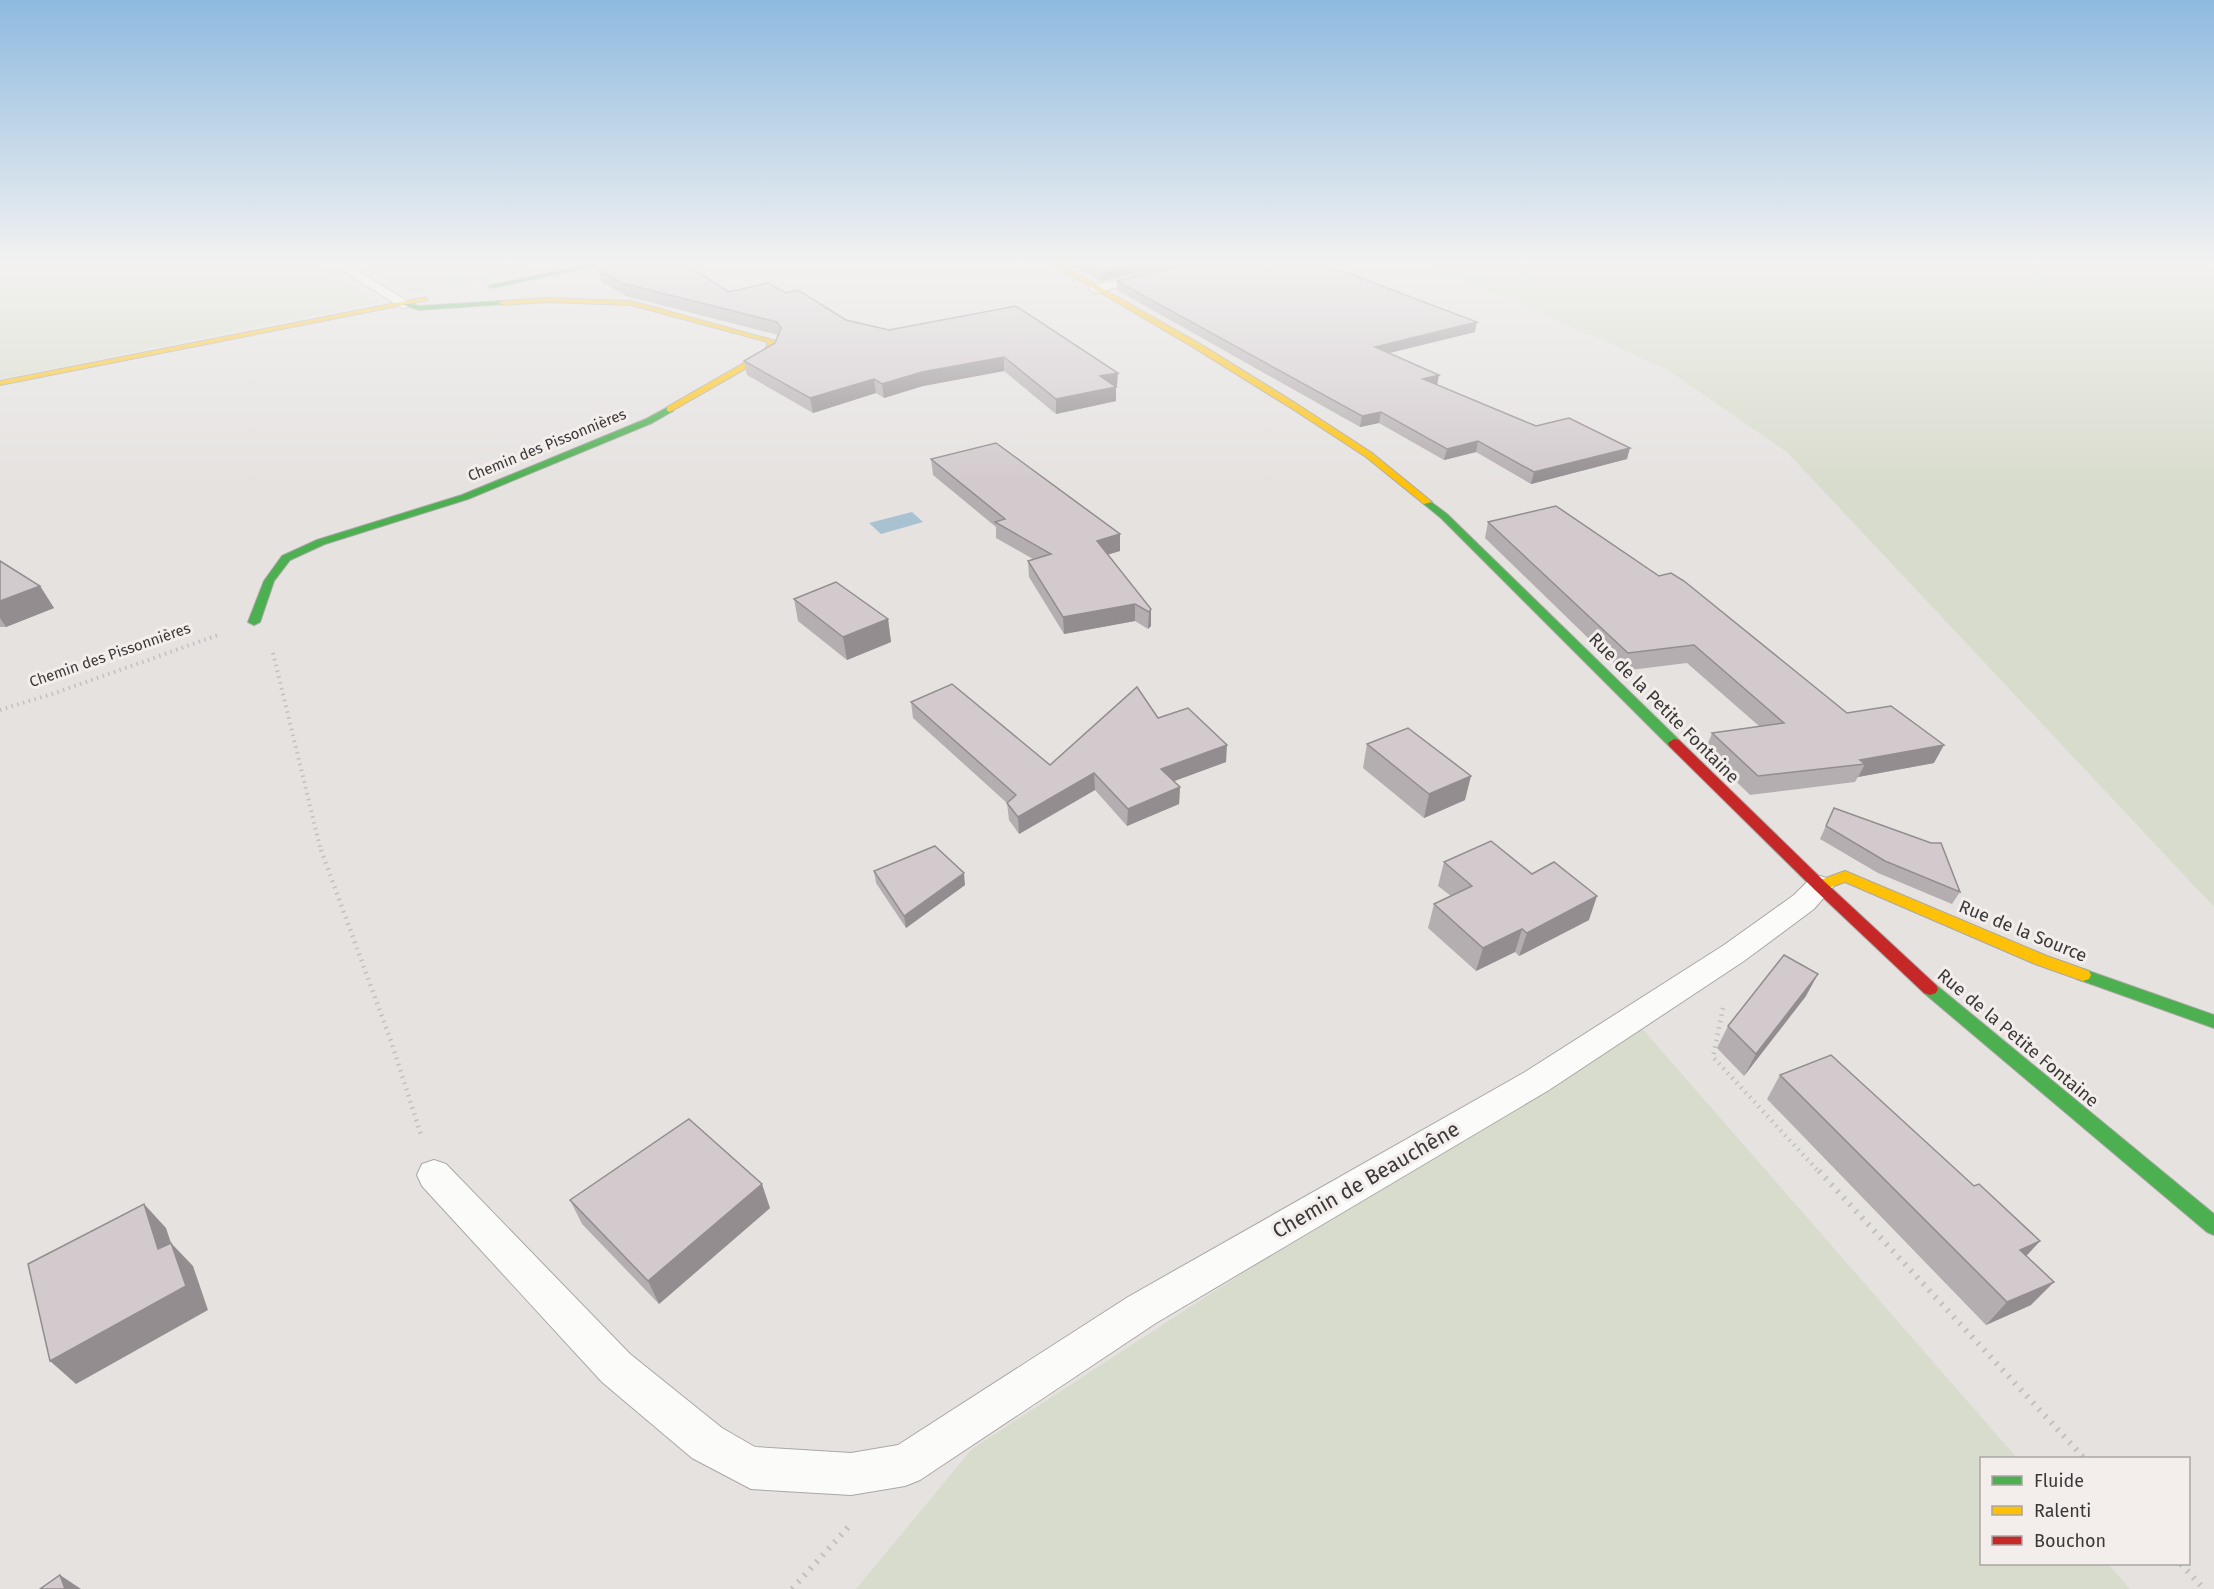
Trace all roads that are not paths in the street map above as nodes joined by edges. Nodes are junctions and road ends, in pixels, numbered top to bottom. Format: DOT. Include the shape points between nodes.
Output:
graph roads {
  1 [pos="230,338"];
  2 [pos="761,338"];
  3 [pos="1183,338"];
  4 [pos="0,383"];
  5 [pos="255,622"];
  6 [pos="1820,886"];
  7 [pos="2214,1022"];
  8 [pos="434,1175"];
  9 [pos="2214,1226"];
  1 -- 4 [label="street"];
  2 -- 5 [label="street, Chemin des Pissonnières" via="772,341 768,352 649,421 465,496 321,542 286,558 269,581"];
  3 -- 6 [label="street, Rue de la Petite Fontaine" via="1369,455 1444,516"];
  6 -- 7 [label="street, Rue de la Source" via="1845,876 2041,960"];
  6 -- 8 [label="lane, Chemin de Beauchêne" via="1734,952 1537,1081 1142,1310 905,1465 851,1474 751,1468 707,1443 616,1368"];
  6 -- 9 [label="street, Rue de la Petite Fontaine" via="1915,976"];
}
